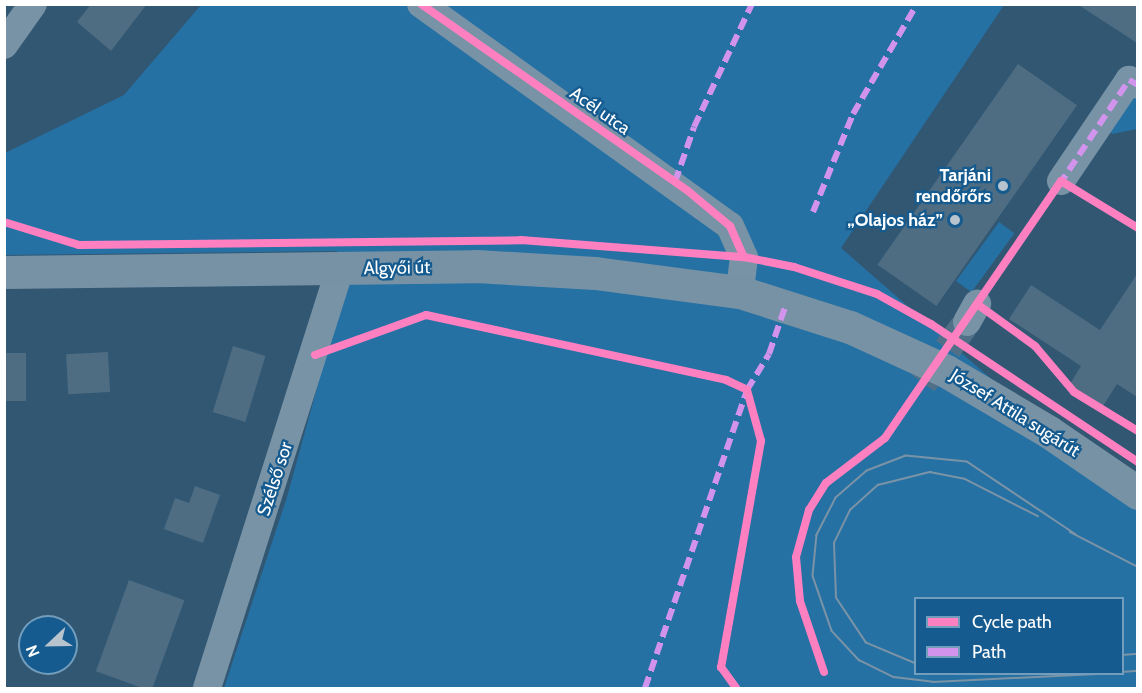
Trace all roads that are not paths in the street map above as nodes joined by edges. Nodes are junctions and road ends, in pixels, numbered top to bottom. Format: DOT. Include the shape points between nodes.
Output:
graph roads {
  1 [pos="33,4"];
  2 [pos="421,4"];
  3 [pos="4,45"];
  4 [pos="1137,85"];
  5 [pos="1061,181"];
  6 [pos="340,269"];
  7 [pos="4,272"];
  8 [pos="740,292"];
  9 [pos="785,307"];
  10 [pos="1137,493"];
  11 [pos="207,688"];
  1 -- 3 [label="street"];
  2 -- 8 [label="street, Acél utca" via="730,226 744,257"];
  4 -- 5 [label="street" via="1129,80"];
  6 -- 7 [label="main road, Algyői út"];
  6 -- 8 [label="main road, Algyői út" via="476,266 594,273"];
  6 -- 11 [label="street, Szélső sor"];
  8 -- 9 [label="main road, Algyői út"];
  9 -- 10 [label="main road, József Attila sugárút" via="850,327 946,371 1049,432"];
}
